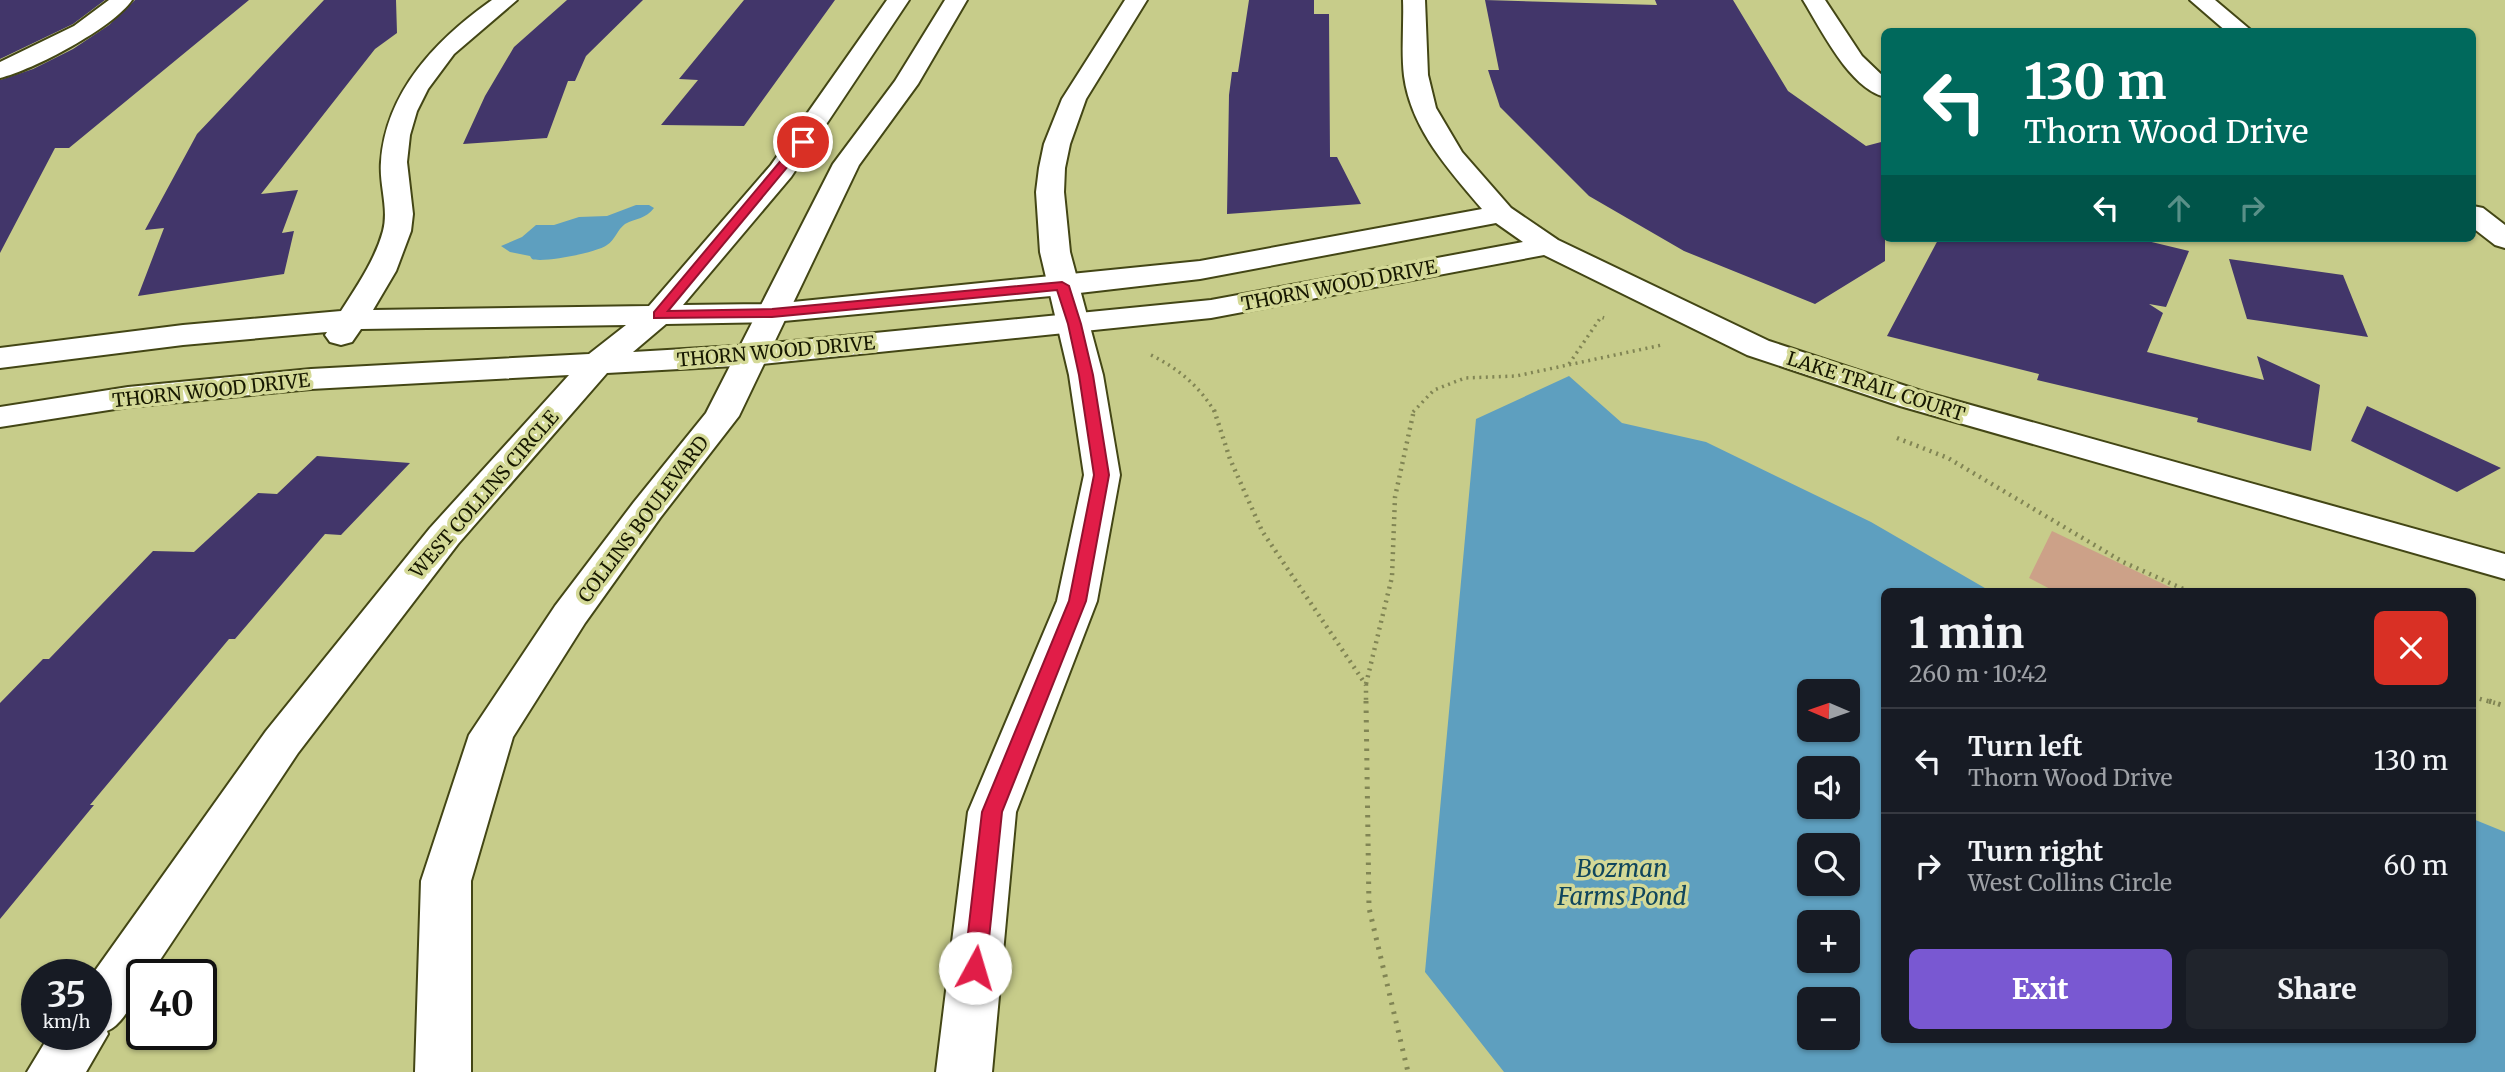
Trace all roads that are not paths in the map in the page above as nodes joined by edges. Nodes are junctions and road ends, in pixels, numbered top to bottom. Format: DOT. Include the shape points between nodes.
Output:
graph roads {
  1 [pos="121,0"];
  2 [pos="506,0"];
  3 [pos="898,0"];
  4 [pos="956,0"];
  5 [pos="1136,0"];
  6 [pos="1414,0"];
  7 [pos="1814,0"];
  8 [pos="2201,0"];
  9 [pos="2237,28"];
  10 [pos="0,71"];
  11 [pos="1881,88"];
  12 [pos="1501,214"];
  13 [pos="2476,217"];
  14 [pos="2491,234"];
  15 [pos="1548,246"];
  16 [pos="1062,286"];
  17 [pos="772,313"];
  18 [pos="658,315"];
  19 [pos="351,320"];
  20 [pos="1075,324"];
  21 [pos="752,355"];
  22 [pos="0,358"];
  23 [pos="596,365"];
  24 [pos="311,379"];
  25 [pos="0,417"];
  26 [pos="2505,567"];
  27 [pos="112,989"];
  28 [pos="70,1050"];
  29 [pos="55,1072"];
  30 [pos="443,1072"];
  31 [pos="964,1072"];
  1 -- 10 [label="street" via="78,32"];
  2 -- 19 [label="street" via="478,19 429,65 403,113 394,161 398,230"];
  3 -- 18 [label="street, WEST COLLINS CIRCLE" via="781,171"];
  4 -- 17 [label="street, COLLINS BOULEVARD" via="906,84 846,164"];
  5 -- 16 [label="street" via="1085,78 1057,144 1050,192"];
  6 -- 12 [label="street, LAKE TRAIL COURT" via="1416,75 1424,108 1451,156"];
  7 -- 11 [label="street" via="1852,57"];
  8 -- 9 [label="street"];
  12 -- 15 [label="street, LAKE TRAIL COURT"];
  12 -- 16 [label="street, THORN WOOD DRIVE" via="1200,270"];
  13 -- 14 [label="street"];
  15 -- 20 [label="street, THORN WOOD DRIVE" via="1211,309"];
  15 -- 26 [label="street, LAKE TRAIL COURT" via="1759,348 1912,400"];
  16 -- 17 [label="street, THORN WOOD DRIVE"];
  16 -- 20 [label="street"];
  17 -- 18 [label="street, THORN WOOD DRIVE"];
  17 -- 21 [label="street, COLLINS BOULEVARD"];
  18 -- 19 [label="street, THORN WOOD DRIVE"];
  18 -- 23 [label="street, WEST COLLINS CIRCLE"];
  19 -- 22 [label="street, THORN WOOD DRIVE"];
  19 -- 24 [label="street"];
  20 -- 21 [label="street, THORN WOOD DRIVE"];
  20 -- 31 [label="street" via="1102,475 1077,601 992,812"];
  21 -- 23 [label="street, THORN WOOD DRIVE"];
  21 -- 30 [label="street, COLLINS BOULEVARD" via="722,416 570,615 491,735 446,881"];
  23 -- 24 [label="street, THORN WOOD DRIVE"];
  23 -- 27 [label="street, WEST COLLINS CIRCLE" via="444,536 282,742"];
  24 -- 25 [label="street, THORN WOOD DRIVE" via="128,397"];
  28 -- 29 [label="street"];
}
